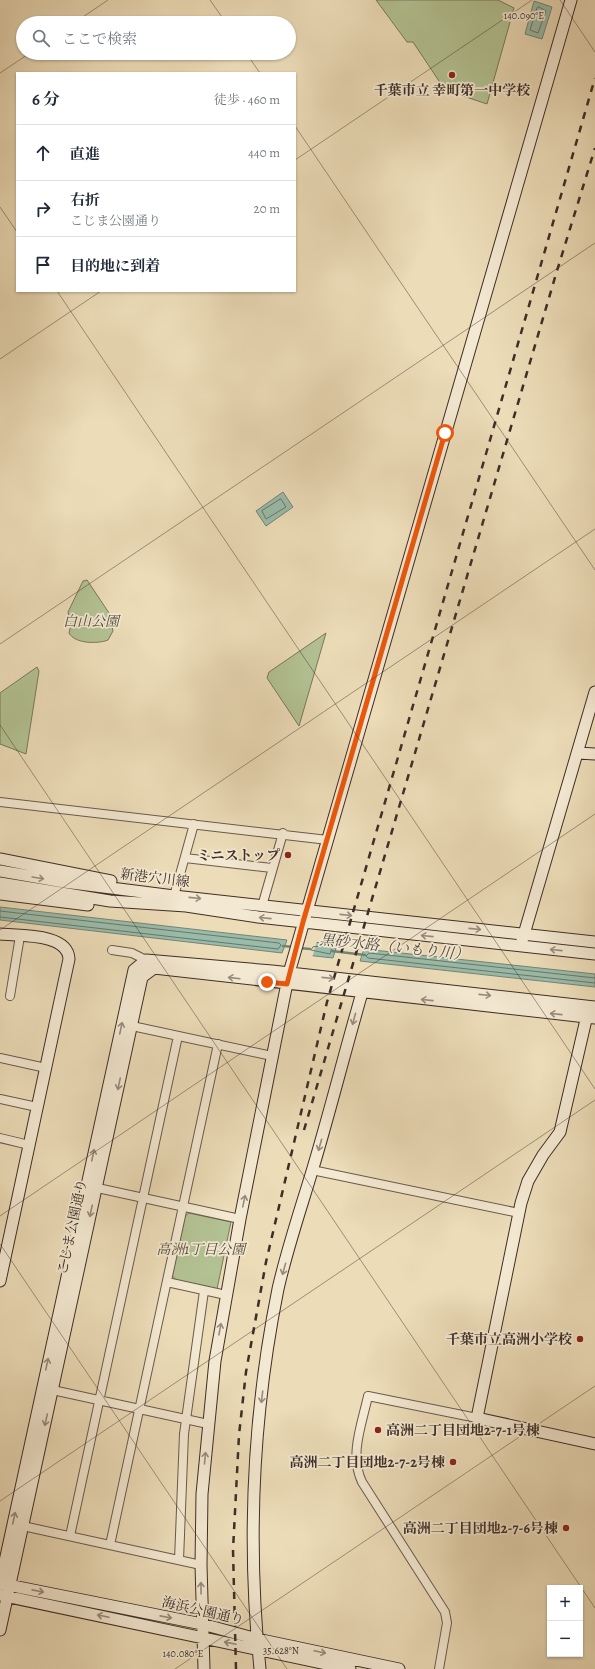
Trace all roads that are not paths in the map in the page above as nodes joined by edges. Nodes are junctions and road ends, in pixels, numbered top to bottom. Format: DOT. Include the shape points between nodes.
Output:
graph roads {
  1 [pos="571,0"];
  2 [pos="595,692"];
  3 [pos="578,752"];
  4 [pos="595,754"];
  5 [pos="0,802"];
  6 [pos="194,824"];
  7 [pos="283,833"];
  8 [pos="328,840"];
  9 [pos="185,858"];
  10 [pos="0,859"];
  11 [pos="272,868"];
  12 [pos="0,871"];
  13 [pos="0,883"];
  14 [pos="0,894"];
  15 [pos="174,896"];
  16 [pos="186,906"];
  17 [pos="262,906"];
  18 [pos="307,911"];
  19 [pos="303,922"];
  20 [pos="0,934"];
  21 [pos="524,934"];
  22 [pos="20,936"];
  23 [pos="595,942"];
  24 [pos="521,946"];
  25 [pos="112,950"];
  26 [pos="595,954"];
  27 [pos="146,960"];
  28 [pos="288,979"];
  29 [pos="363,987"];
  30 [pos="10,996"];
  31 [pos="591,1012"];
  32 [pos="132,1026"];
  33 [pos="178,1036"];
  34 [pos="218,1044"];
  35 [pos="272,1056"];
  36 [pos="0,1058"];
  37 [pos="46,1068"];
  38 [pos="0,1099"];
  39 [pos="37,1108"];
  40 [pos="0,1138"];
  41 [pos="30,1145"];
  42 [pos="312,1170"];
  43 [pos="91,1186"];
  44 [pos="142,1198"];
  45 [pos="184,1206"];
  46 [pos="519,1214"];
  47 [pos="240,1219"];
  48 [pos="4,1247"];
  49 [pos="0,1281"];
  50 [pos="167,1282"];
  51 [pos="204,1291"];
  52 [pos="226,1295"];
  53 [pos="48,1389"];
  54 [pos="98,1400"];
  55 [pos="138,1408"];
  56 [pos="186,1418"];
  57 [pos="477,1418"];
  58 [pos="208,1424"];
  59 [pos="595,1444"];
  60 [pos="23,1526"];
  61 [pos="70,1536"];
  62 [pos="110,1545"];
  63 [pos="178,1560"];
  64 [pos="201,1565"];
  65 [pos="3,1588"];
  66 [pos="202,1624"];
  67 [pos="0,1630"];
  68 [pos="202,1637"];
  69 [pos="258,1644"];
  70 [pos="204,1669"];
  71 [pos="260,1669"];
  72 [pos="350,1669"];
  73 [pos="399,1669"];
  74 [pos="439,1669"];
  1 -- 8 [label="street"];
  2 -- 3 [label="street"];
  3 -- 4 [label="street"];
  3 -- 21 [label="street"];
  5 -- 6 [label="street"];
  6 -- 7 [label="street"];
  6 -- 9 [label="street"];
  7 -- 8 [label="street"];
  7 -- 11 [label="street"];
  8 -- 18 [label="street"];
  9 -- 11 [label="street"];
  9 -- 15 [label="street"];
  10 -- 15 [label="street" via="163,889"];
  11 -- 17 [label="street"];
  12 -- 15 [label="street, 新港穴川線, one-way"];
  13 -- 16 [label="street, 新港穴川線" via="110,901"];
  14 -- 16 [label="street" via="107,907 178,910"];
  15 -- 17 [label="street, 新港穴川線, one-way"];
  19 -- 16 [label="street, 新港穴川線, one-way"];
  17 -- 18 [label="street, 新港穴川線"];
  18 -- 19 [label="street"];
  18 -- 21 [label="street, 新港穴川線, one-way"];
  24 -- 19 [label="street, 新港穴川線, one-way"];
  19 -- 28 [label="street"];
  20 -- 22 [label="street"];
  21 -- 23 [label="street, 新港穴川線"];
  21 -- 24 [label="street"];
  22 -- 30 [label="street"];
  22 -- 37 [label="street" via="58,941 69,953"];
  26 -- 24 [label="street, 新港穴川線, one-way"];
  25 -- 27 [label="street" via="132,953"];
  27 -- 28 [label="street"];
  43 -- 27 [label="street, こじま公園通り, one-way" via="134,970"];
  28 -- 29 [label="street"];
  28 -- 32 [label="street, こじま公園通り, one-way" via="154,968 142,977"];
  28 -- 35 [label="street"];
  29 -- 31 [label="street"];
  29 -- 42 [label="street, one-way"];
  31 -- 46 [label="street" via="560,1132 528,1181"];
  32 -- 33 [label="street"];
  32 -- 43 [label="street, こじま公園通り, one-way"];
  33 -- 34 [label="street"];
  33 -- 44 [label="street"];
  34 -- 35 [label="street"];
  34 -- 45 [label="street"];
  47 -- 35 [label="street, one-way"];
  36 -- 37 [label="street"];
  37 -- 39 [label="street"];
  38 -- 39 [label="street"];
  39 -- 41 [label="street"];
  40 -- 41 [label="street"];
  41 -- 48 [label="street"];
  42 -- 46 [label="street"];
  42 -- 69 [label="street, one-way" via="278,1288 257,1438 254,1573"];
  43 -- 44 [label="street"];
  43 -- 53 [label="street, こじま公園通り"];
  44 -- 45 [label="street"];
  44 -- 54 [label="street"];
  45 -- 47 [label="street"];
  45 -- 50 [label="street"];
  46 -- 57 [label="street"];
  47 -- 52 [label="street"];
  48 -- 49 [label="street"];
  50 -- 51 [label="street"];
  50 -- 55 [label="street"];
  51 -- 52 [label="street"];
  51 -- 56 [label="street"];
  58 -- 52 [label="street, one-way"];
  53 -- 54 [label="street"];
  53 -- 60 [label="street, こじま公園通り, one-way"];
  65 -- 53 [label="street, こじま公園通り, one-way"];
  54 -- 55 [label="street"];
  54 -- 61 [label="street"];
  55 -- 56 [label="street"];
  55 -- 62 [label="street"];
  56 -- 58 [label="street"];
  56 -- 63 [label="street"];
  57 -- 59 [label="street"];
  57 -- 74 [label="street" via="368,1396 356,1451 356,1464 362,1482 445,1612 447,1623"];
  64 -- 58 [label="street, one-way" via="202,1494"];
  60 -- 61 [label="street"];
  60 -- 65 [label="street, こじま公園通り"];
  61 -- 62 [label="street"];
  62 -- 63 [label="street"];
  63 -- 64 [label="street"];
  66 -- 64 [label="street, one-way"];
  65 -- 66 [label="street, 海浜公園通り, one-way"];
  65 -- 67 [label="street, こじま公園通り"];
  68 -- 65 [label="street, 海浜公園通り, one-way"];
  66 -- 68 [label="street"];
  66 -- 69 [label="street, 海浜公園通り"];
  69 -- 68 [label="street, 海浜公園通り, one-way"];
  68 -- 70 [label="street"];
  69 -- 71 [label="street"];
  69 -- 72 [label="street, 海浜公園通り"];
  69 -- 73 [label="street, 海浜公園通り, one-way"];
}
